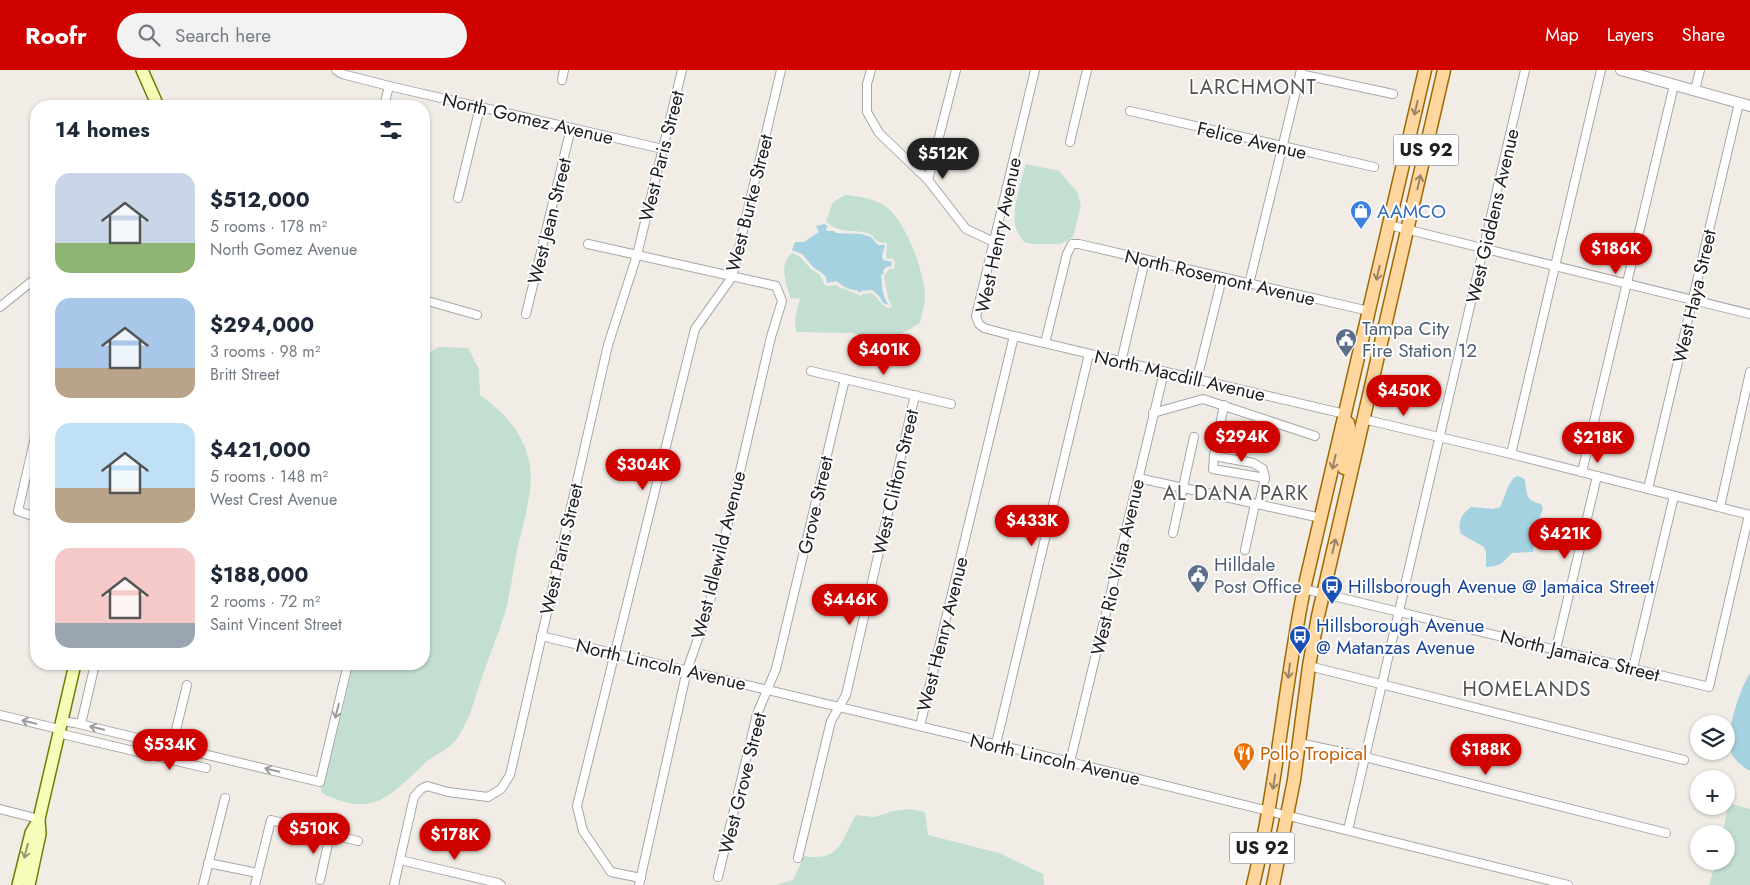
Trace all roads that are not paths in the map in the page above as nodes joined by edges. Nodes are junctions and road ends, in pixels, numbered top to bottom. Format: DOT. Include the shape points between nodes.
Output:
graph roads {
  1 [pos="142,70"];
  2 [pos="336,70"];
  3 [pos="564,70"];
  4 [pos="682,70"];
  5 [pos="781,70"];
  6 [pos="871,70"];
  7 [pos="956,70"];
  8 [pos="1036,70"];
  9 [pos="1087,70"];
  10 [pos="1425,70"];
  11 [pos="1444,70"];
  12 [pos="1525,70"];
  13 [pos="1601,70"];
  14 [pos="1621,70"];
  15 [pos="1700,70"];
  16 [pos="1300,72"];
  17 [pos="562,80"];
  18 [pos="1674,85"];
  19 [pos="388,86"];
  20 [pos="1695,90"];
  21 [pos="1393,94"];
  22 [pos="155,100"];
  23 [pos="385,100"];
  24 [pos="1739,103"];
  25 [pos="1750,106"];
  26 [pos="480,107"];
  27 [pos="1130,111"];
  28 [pos="571,128"];
  29 [pos="1070,142"];
  30 [pos="1282,147"];
  31 [pos="663,150"];
  32 [pos="1374,167"];
  33 [pos="928,180"];
  34 [pos="458,198"];
  35 [pos="1389,225"];
  36 [pos="1408,230"];
  37 [pos="994,242"];
  38 [pos="588,244"];
  39 [pos="1485,248"];
  40 [pos="637,255"];
  41 [pos="1145,260"];
  42 [pos="1555,266"];
  43 [pos="732,277"];
  44 [pos="1222,278"];
  45 [pos="30,283"];
  46 [pos="1249,284"];
  47 [pos="1625,284"];
  48 [pos="1693,300"];
  49 [pos="430,302"];
  50 [pos="0,307"];
  51 [pos="1369,311"];
  52 [pos="526,314"];
  53 [pos="1750,314"];
  54 [pos="477,315"];
  55 [pos="1014,336"];
  56 [pos="1045,343"];
  57 [pos="1089,354"];
  58 [pos="1121,362"];
  59 [pos="811,371"];
  60 [pos="1164,372"];
  61 [pos="1750,372"];
  62 [pos="844,379"];
  63 [pos="1197,379"];
  64 [pos="915,395"];
  65 [pos="952,404"];
  66 [pos="1224,405"];
  67 [pos="1153,413"];
  68 [pos="1345,414"];
  69 [pos="1363,419"];
  70 [pos="1315,436"];
  71 [pos="1194,437"];
  72 [pos="1440,437"];
  73 [pos="1511,454"];
  74 [pos="1214,456"];
  75 [pos="30,459"];
  76 [pos="1582,472"];
  77 [pos="1597,476"];
  78 [pos="1138,478"];
  79 [pos="1265,478"];
  80 [pos="1182,487"];
  81 [pos="1648,489"];
  82 [pos="1674,496"];
  83 [pos="1257,504"];
  84 [pos="1720,507"];
  85 [pos="30,514"];
  86 [pos="1749,515"];
  87 [pos="1341,516"];
  88 [pos="1321,518"];
  89 [pos="1173,532"];
  90 [pos="1244,550"];
  91 [pos="1304,588"];
  92 [pos="1323,593"];
  93 [pos="1399,611"];
  94 [pos="541,636"];
  95 [pos="1556,649"];
  96 [pos="615,654"];
  97 [pos="1309,666"];
  98 [pos="1633,668"];
  99 [pos="74,670"];
  100 [pos="94,670"];
  101 [pos="347,670"];
  102 [pos="687,670"];
  103 [pos="1382,684"];
  104 [pos="187,685"];
  105 [pos="768,689"];
  106 [pos="840,706"];
  107 [pos="0,715"];
  108 [pos="81,724"];
  109 [pos="60,725"];
  110 [pos="920,726"];
  111 [pos="1299,743"];
  112 [pos="996,744"];
  113 [pos="172,746"];
  114 [pos="1365,757"];
  115 [pos="1684,760"];
  116 [pos="1070,762"];
  117 [pos="206,768"];
  118 [pos="224,798"];
  119 [pos="0,810"];
  120 [pos="1269,810"];
  121 [pos="1288,816"];
  122 [pos="39,819"];
  123 [pos="1348,830"];
  124 [pos="1666,833"];
  125 [pos="330,835"];
  126 [pos="358,841"];
  127 [pos="798,858"];
  128 [pos="400,860"];
  129 [pos="208,863"];
  130 [pos="258,873"];
  131 [pos="718,877"];
  132 [pos="320,880"];
  133 [pos="640,881"];
  134 [pos="18,885"];
  135 [pos="29,885"];
  136 [pos="203,885"];
  137 [pos="255,885"];
  138 [pos="394,885"];
  139 [pos="500,885"];
  140 [pos="1253,885"];
  141 [pos="1273,885"];
  142 [pos="1568,885"];
  1 -- 22 [label="main road"];
  2 -- 19 [label="street, North Gomez Avenue"];
  3 -- 17 [label="street"];
  4 -- 31 [label="street, West Paris Street"];
  5 -- 43 [label="street, West Burke Street"];
  6 -- 33 [label="street" via="867,112 879,134"];
  7 -- 33 [label="street"];
  8 -- 37 [label="street, West Henry Avenue"];
  9 -- 29 [label="street"];
  10 -- 35 [label="main road, US 92, one-way"];
  36 -- 11 [label="main road, US 92, one-way"];
  12 -- 39 [label="street, West Giddens Avenue"];
  13 -- 42 [label="street"];
  14 -- 18 [label="street"];
  15 -- 20 [label="street"];
  16 -- 21 [label="street"];
  16 -- 30 [label="street"];
  18 -- 20 [label="street"];
  18 -- 47 [label="street"];
  19 -- 23 [label="street"];
  19 -- 26 [label="street, North Gomez Avenue"];
  20 -- 24 [label="street"];
  24 -- 25 [label="street"];
  24 -- 48 [label="street, West Haya Street"];
  26 -- 28 [label="street, North Gomez Avenue"];
  26 -- 34 [label="street"];
  27 -- 30 [label="street, Felice Avenue"];
  28 -- 31 [label="street, North Gomez Avenue"];
  28 -- 52 [label="street, West Jean Street"];
  30 -- 32 [label="street, Felice Avenue"];
  30 -- 46 [label="street"];
  31 -- 40 [label="street, West Paris Street"];
  33 -- 37 [label="street" via="966,228"];
  35 -- 36 [label="street"];
  35 -- 51 [label="main road, US 92, one-way"];
  36 -- 39 [label="street"];
  36 -- 69 [label="main road, US 92"];
  37 -- 55 [label="street, West Henry Avenue" via="976,316 984,328"];
  38 -- 40 [label="street"];
  39 -- 42 [label="street"];
  39 -- 72 [label="street, West Giddens Avenue"];
  40 -- 43 [label="street"];
  40 -- 94 [label="street, West Paris Street" via="608,346"];
  41 -- 44 [label="street, North Rosemont Avenue"];
  41 -- 56 [label="street, North Rosemont Avenue" via="1072,244 1066,254"];
  41 -- 58 [label="street"];
  42 -- 47 [label="street"];
  42 -- 73 [label="street"];
  43 -- 96 [label="street, West Burke Street" via="695,329"];
  43 -- 102 [label="street, West Idlewild Avenue" via="776,286 782,301 708,610"];
  44 -- 46 [label="street, North Rosemont Avenue"];
  44 -- 63 [label="street"];
  45 -- 50 [label="street"];
  46 -- 51 [label="street, North Rosemont Avenue"];
  47 -- 48 [label="street"];
  47 -- 76 [label="street"];
  48 -- 53 [label="street"];
  48 -- 81 [label="street, West Haya Street"];
  49 -- 54 [label="street"];
  51 -- 68 [label="main road, US 92"];
  51 -- 69 [label="main road" via="1373,318 1357,403"];
  55 -- 56 [label="street, North Macdill Avenue"];
  55 -- 110 [label="street, West Henry Avenue"];
  56 -- 57 [label="street, North Macdill Avenue"];
  57 -- 58 [label="street, North Macdill Avenue"];
  57 -- 112 [label="street"];
  58 -- 60 [label="street, North Macdill Avenue"];
  59 -- 62 [label="street"];
  60 -- 63 [label="street, North Macdill Avenue"];
  60 -- 67 [label="street, West Rio Vista Avenue"];
  61 -- 84 [label="street"];
  62 -- 64 [label="street"];
  62 -- 105 [label="street, Grove Street" via="776,669"];
  63 -- 68 [label="street, North Macdill Avenue"];
  64 -- 65 [label="street"];
  64 -- 106 [label="street, West Clifton Street" via="846,695"];
  66 -- 67 [label="street" via="1203,399"];
  66 -- 70 [label="street"];
  66 -- 74 [label="street"];
  67 -- 78 [label="street, West Rio Vista Avenue"];
  68 -- 87 [label="main road" via="1349,427 1337,496"];
  68 -- 88 [label="main road, US 92, one-way"];
  69 -- 72 [label="street"];
  69 -- 87 [label="main road, US 92"];
  71 -- 80 [label="street"];
  72 -- 73 [label="street"];
  72 -- 93 [label="street, West Giddens Avenue"];
  73 -- 76 [label="street"];
  74 -- 79 [label="street" via="1253,463 1263,469"];
  74 -- 79 [label="street" via="1213,469"];
  75 -- 85 [label="street" via="18,511"];
  76 -- 77 [label="street"];
  77 -- 81 [label="street"];
  77 -- 95 [label="street"];
  78 -- 80 [label="street"];
  78 -- 116 [label="street, West Rio Vista Avenue"];
  79 -- 83 [label="street"];
  80 -- 83 [label="street"];
  80 -- 89 [label="street"];
  81 -- 82 [label="street"];
  82 -- 84 [label="street"];
  82 -- 98 [label="street"];
  83 -- 88 [label="street"];
  83 -- 90 [label="street"];
  84 -- 86 [label="street"];
  86 -- 98 [label="street, North Jamaica Street" via="1709,687"];
  92 -- 87 [label="main road, US 92, one-way"];
  88 -- 91 [label="main road, US 92"];
  91 -- 92 [label="street, North Jamaica Street"];
  91 -- 120 [label="main road, US 92, one-way"];
  92 -- 93 [label="street, North Jamaica Street"];
  92 -- 97 [label="main road, US 92"];
  93 -- 95 [label="street, North Jamaica Street"];
  93 -- 103 [label="street, West Giddens Avenue"];
  94 -- 96 [label="street, North Lincoln Avenue"];
  94 -- 128 [label="street, West Paris Street" via="510,775 501,789 488,798 427,786 420,789 414,797"];
  95 -- 98 [label="street, North Jamaica Street"];
  96 -- 102 [label="street, North Lincoln Avenue"];
  96 -- 133 [label="street, West Burke Street" via="577,806 583,831 611,872"];
  97 -- 103 [label="street"];
  97 -- 111 [label="main road, US 92"];
  99 -- 109 [label="main road"];
  100 -- 108 [label="street"];
  101 -- 113 [label="street, one-way" via="320,782"];
  102 -- 105 [label="street, North Lincoln Avenue"];
  102 -- 133 [label="street, West Idlewild Avenue"];
  103 -- 114 [label="street, West Giddens Avenue"];
  103 -- 115 [label="street"];
  104 -- 113 [label="street"];
  105 -- 106 [label="street, North Lincoln Avenue"];
  105 -- 131 [label="street, West Grove Street" via="757,714"];
  106 -- 110 [label="street, North Lincoln Avenue"];
  106 -- 127 [label="street, West Clifton Street" via="831,721"];
  109 -- 107 [label="street, one-way"];
  108 -- 109 [label="street"];
  113 -- 108 [label="street, one-way"];
  109 -- 117 [label="street" via="62,734"];
  109 -- 122 [label="main road"];
  110 -- 112 [label="street, North Lincoln Avenue"];
  111 -- 114 [label="street"];
  111 -- 121 [label="main road, US 92"];
  112 -- 116 [label="street, North Lincoln Avenue"];
  114 -- 123 [label="street, West Giddens Avenue"];
  114 -- 124 [label="street"];
  116 -- 120 [label="street, North Lincoln Avenue"];
  118 -- 129 [label="street"];
  119 -- 122 [label="street"];
  120 -- 121 [label="street, North Lincoln Avenue"];
  120 -- 140 [label="main road, US 92"];
  121 -- 123 [label="street, North Lincoln Avenue"];
  121 -- 141 [label="main road, US 92"];
  122 -- 134 [label="main road, one-way" via="31,833"];
  122 -- 135 [label="main road" via="40,834"];
  123 -- 142 [label="street, North Lincoln Avenue"];
  125 -- 126 [label="street"];
  125 -- 130 [label="street" via="271,820"];
  125 -- 132 [label="street"];
  128 -- 138 [label="street, West Paris Street"];
  128 -- 139 [label="street"];
  129 -- 130 [label="street"];
  129 -- 136 [label="street"];
  130 -- 137 [label="street"];
}
